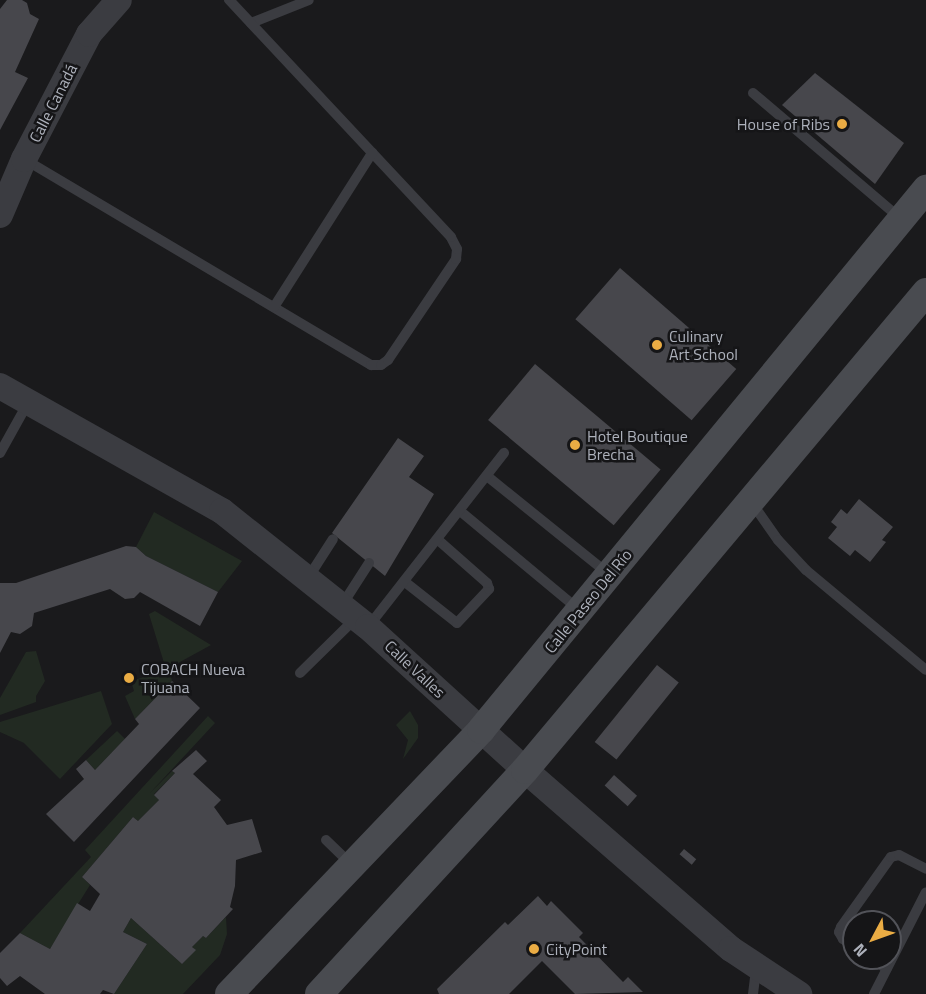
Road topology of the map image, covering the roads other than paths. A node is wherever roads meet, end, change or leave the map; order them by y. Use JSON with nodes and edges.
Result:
{"nodes":[{"id":1,"x":119,"y":0,"type":"edge"},
{"id":2,"x":230,"y":0,"type":"edge"},
{"id":3,"x":309,"y":0,"type":"edge"},
{"id":4,"x":251,"y":24,"type":"junction"},
{"id":5,"x":753,"y":93,"type":"dead end"},
{"id":6,"x":372,"y":153,"type":"junction"},
{"id":7,"x":24,"y":159,"type":"junction"},
{"id":8,"x":926,"y":189,"type":"edge"},
{"id":9,"x":0,"y":215,"type":"edge"},
{"id":10,"x":902,"y":219,"type":"junction"},
{"id":11,"x":926,"y":292,"type":"edge"},
{"id":12,"x":274,"y":308,"type":"junction"},
{"id":13,"x":0,"y":386,"type":"edge"},
{"id":14,"x":29,"y":401,"type":"junction"},
{"id":15,"x":0,"y":453,"type":"edge"},
{"id":16,"x":504,"y":453,"type":"dead end"},
{"id":17,"x":487,"y":476,"type":"junction"},
{"id":18,"x":750,"y":501,"type":"junction"},
{"id":19,"x":460,"y":511,"type":"junction"},
{"id":20,"x":333,"y":538,"type":"dead end"},
{"id":21,"x":438,"y":540,"type":"junction"},
{"id":22,"x":369,"y":562,"type":"dead end"},
{"id":23,"x":610,"y":575,"type":"junction"},
{"id":24,"x":308,"y":579,"type":"junction"},
{"id":25,"x":405,"y":582,"type":"junction"},
{"id":26,"x":581,"y":611,"type":"junction"},
{"id":27,"x":356,"y":616,"type":"junction"},
{"id":28,"x":926,"y":670,"type":"edge"},
{"id":29,"x":300,"y":673,"type":"dead end"},
{"id":30,"x":481,"y":730,"type":"junction"},
{"id":31,"x":525,"y":770,"type":"junction"},
{"id":32,"x":326,"y":840,"type":"dead end"},
{"id":33,"x":351,"y":864,"type":"junction"},
{"id":34,"x":926,"y":869,"type":"edge"},
{"id":35,"x":926,"y":892,"type":"edge"},
{"id":36,"x":853,"y":910,"type":"edge"},
{"id":37,"x":902,"y":939,"type":"edge"},
{"id":38,"x":757,"y":966,"type":"junction"},
{"id":39,"x":886,"y":970,"type":"edge"},
{"id":40,"x":229,"y":994,"type":"edge"},
{"id":41,"x":320,"y":994,"type":"edge"},
{"id":42,"x":753,"y":994,"type":"edge"},
{"id":43,"x":799,"y":994,"type":"edge"},
{"id":44,"x":874,"y":994,"type":"edge"}],
"edges":[{"from":1,"to":7,"type":"street","name":"Calle Canadá"},
{"from":2,"to":4,"type":"lane"},
{"from":3,"to":4,"type":"lane"},
{"from":4,"to":6,"type":"lane"},
{"from":5,"to":10,"type":"lane"},
{"from":6,"to":12,"type":"lane"},
{"from":6,"to":12,"type":"lane"},
{"from":7,"to":9,"type":"street","name":"Calle Canadá"},
{"from":7,"to":12,"type":"lane"},
{"from":8,"to":10,"type":"main road","name":"Calle Paseo Del Río"},
{"from":10,"to":23,"type":"main road","name":"Calle Paseo Del Río"},
{"from":11,"to":18,"type":"main road"},
{"from":13,"to":14,"type":"street","name":"Calle Valles"},
{"from":14,"to":15,"type":"lane"},
{"from":14,"to":24,"type":"street","name":"Calle Valles"},
{"from":16,"to":17,"type":"lane"},
{"from":17,"to":19,"type":"lane"},
{"from":17,"to":23,"type":"lane"},
{"from":18,"to":28,"type":"lane"},
{"from":18,"to":31,"type":"main road"},
{"from":19,"to":21,"type":"lane"},
{"from":19,"to":26,"type":"lane"},
{"from":20,"to":24,"type":"lane"},
{"from":21,"to":25,"type":"lane"},
{"from":21,"to":25,"type":"lane"},
{"from":22,"to":27,"type":"lane"},
{"from":23,"to":26,"type":"main road","name":"Calle Paseo Del Río"},
{"from":24,"to":27,"type":"street","name":"Calle Valles"},
{"from":25,"to":27,"type":"lane"},
{"from":26,"to":30,"type":"main road","name":"Calle Paseo Del Río"},
{"from":27,"to":29,"type":"lane"},
{"from":27,"to":30,"type":"street","name":"Calle Valles"},
{"from":30,"to":31,"type":"street","name":"Calle Valles"},
{"from":30,"to":33,"type":"main road","name":"Calle Paseo Del Río"},
{"from":31,"to":38,"type":"street","name":"Calle Valles"},
{"from":31,"to":41,"type":"main road"},
{"from":32,"to":33,"type":"lane"},
{"from":33,"to":40,"type":"main road","name":"Calle Paseo Del Río"},
{"from":34,"to":36,"type":"lane"},
{"from":35,"to":37,"type":"lane"},
{"from":38,"to":42,"type":"lane"},
{"from":38,"to":43,"type":"street","name":"Calle Valles"},
{"from":39,"to":44,"type":"lane"}]}
